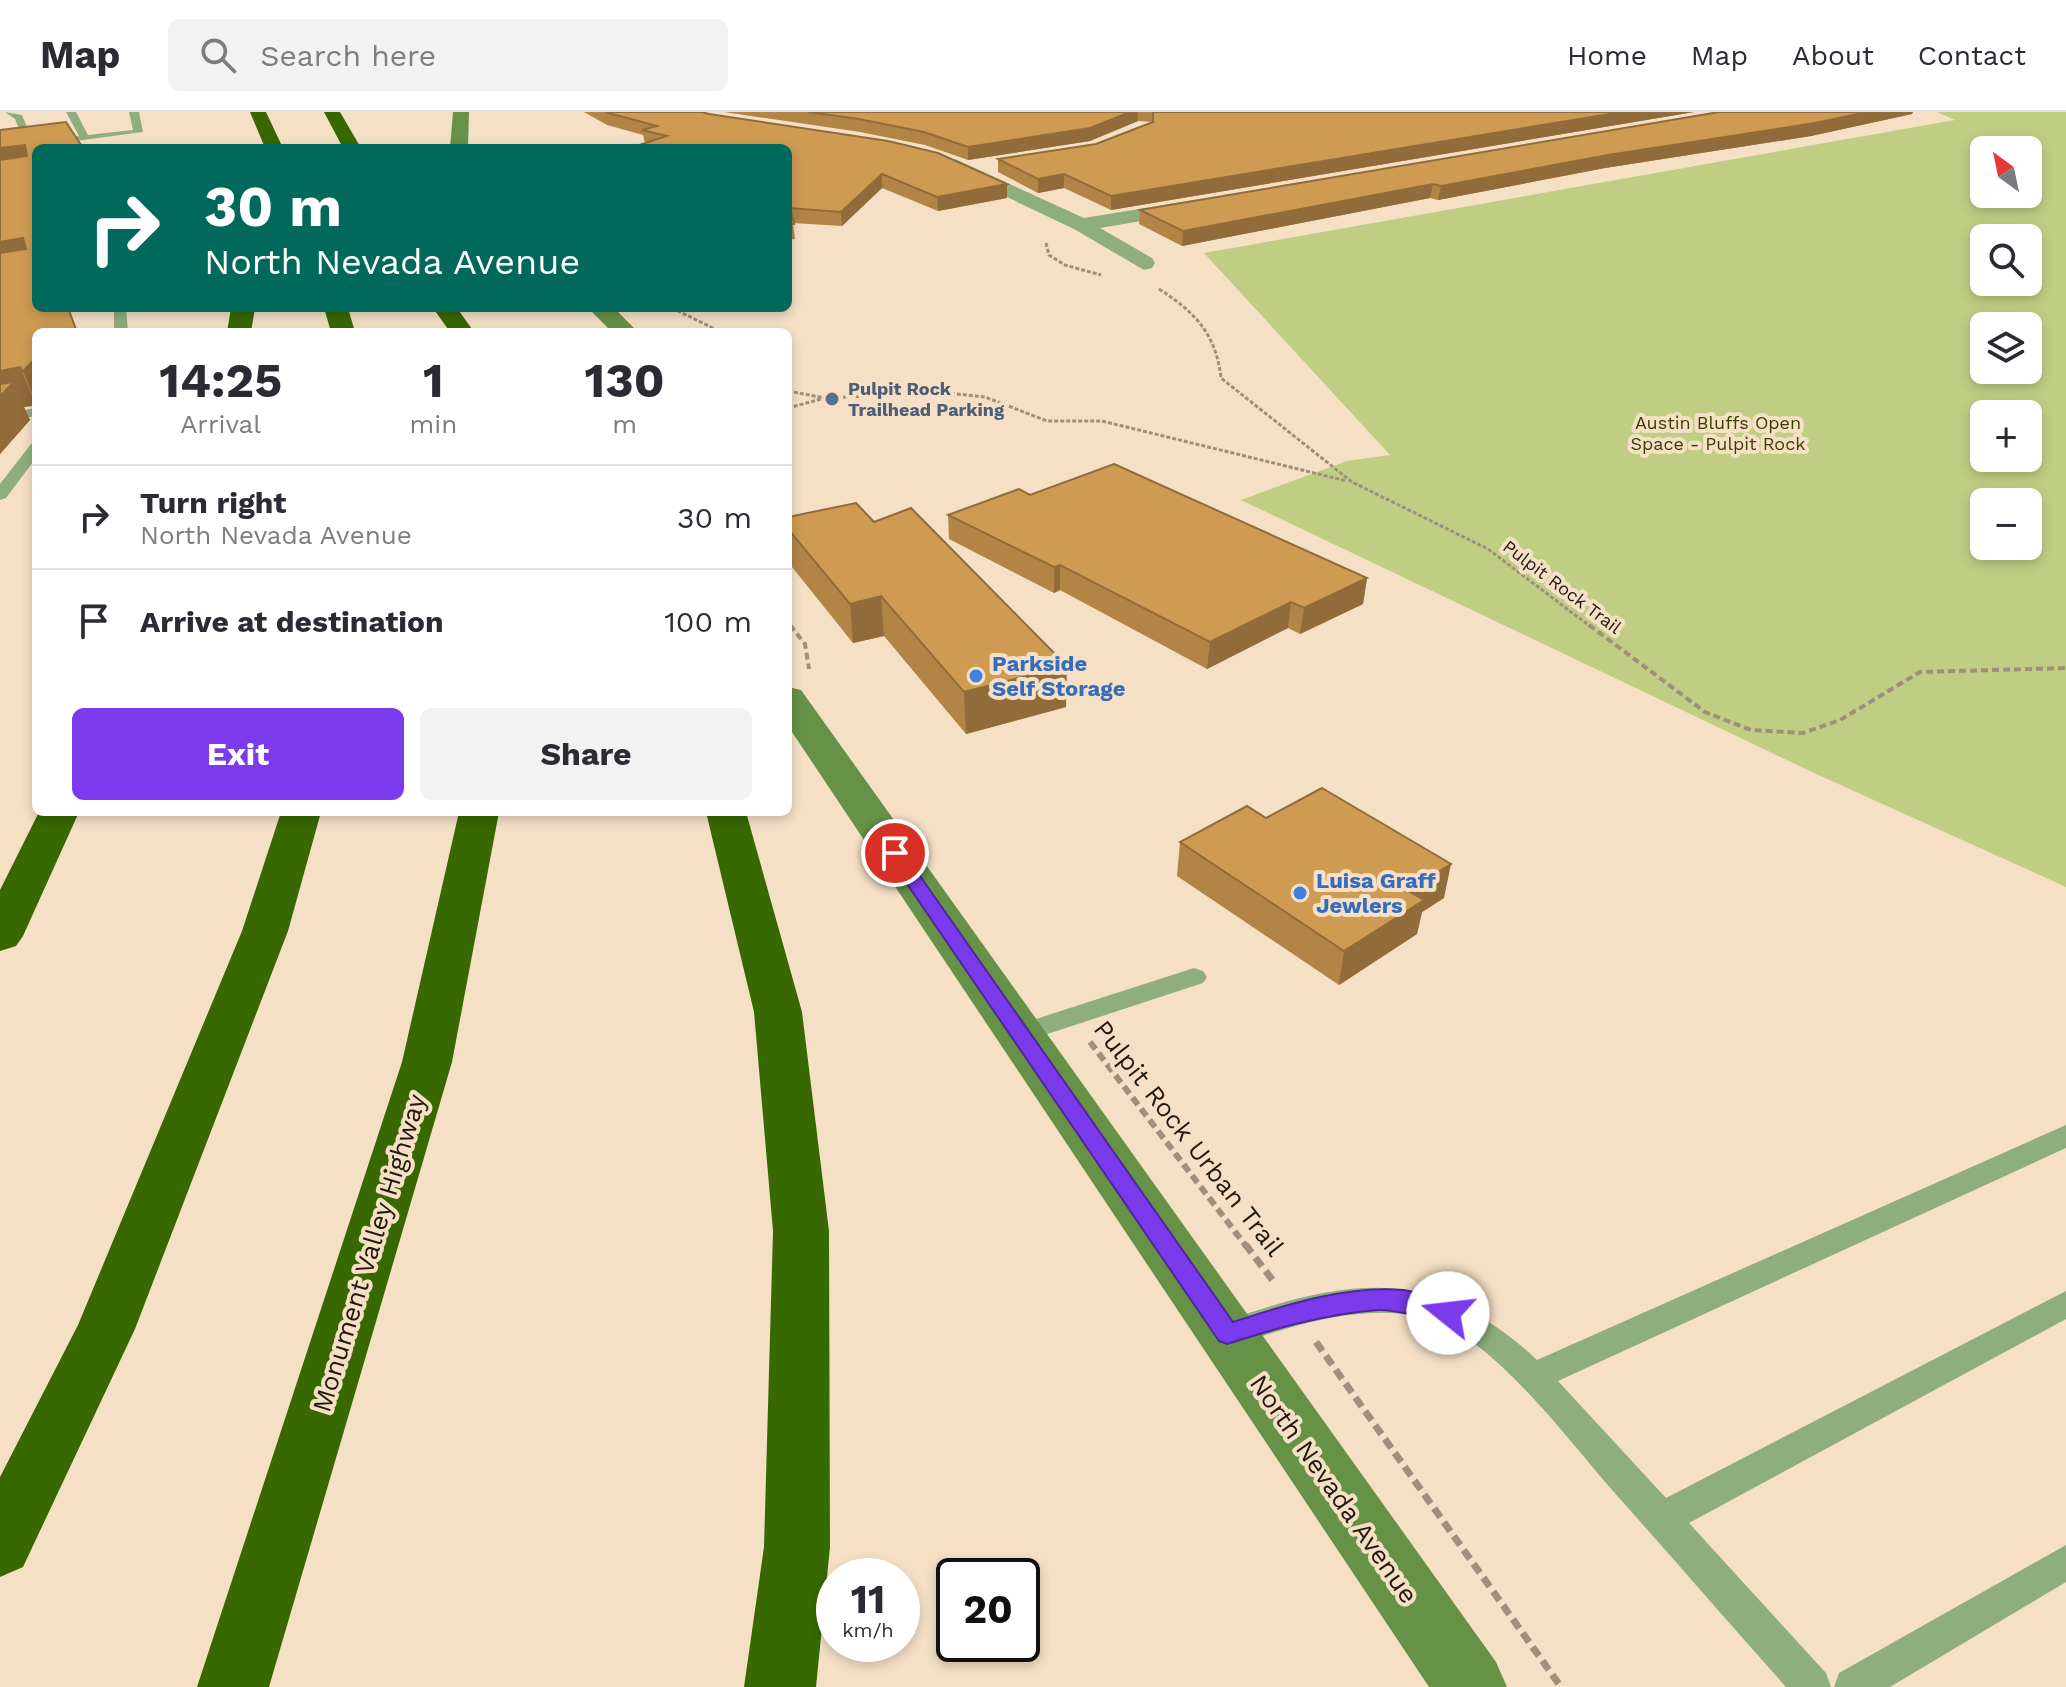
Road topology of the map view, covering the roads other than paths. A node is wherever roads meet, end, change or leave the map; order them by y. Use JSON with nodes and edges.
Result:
{"nodes":[{"id":1,"x":10,"y":112,"type":"edge"},
{"id":2,"x":71,"y":112,"type":"edge"},
{"id":3,"x":134,"y":112,"type":"edge"},
{"id":4,"x":258,"y":112,"type":"edge"},
{"id":5,"x":332,"y":112,"type":"edge"},
{"id":6,"x":461,"y":112,"type":"edge"},
{"id":7,"x":0,"y":116,"type":"edge"},
{"id":8,"x":86,"y":139,"type":"junction"},
{"id":9,"x":39,"y":144,"type":"edge"},
{"id":10,"x":272,"y":144,"type":"edge"},
{"id":11,"x":350,"y":144,"type":"edge"},
{"id":12,"x":459,"y":144,"type":"edge"},
{"id":13,"x":30,"y":145,"type":"joint"},
{"id":14,"x":0,"y":148,"type":"edge"},
{"id":15,"x":936,"y":158,"type":"edge"},
{"id":16,"x":993,"y":164,"type":"edge"},
{"id":17,"x":964,"y":169,"type":"junction"},
{"id":18,"x":1221,"y":201,"type":"edge"},
{"id":19,"x":1081,"y":225,"type":"junction"},
{"id":20,"x":1144,"y":263,"type":"road end"},
{"id":21,"x":604,"y":312,"type":"edge"},
{"id":22,"x":622,"y":328,"type":"edge"},
{"id":23,"x":32,"y":413,"type":"edge"},
{"id":24,"x":0,"y":418,"type":"edge"},
{"id":25,"x":32,"y":452,"type":"edge"},
{"id":26,"x":0,"y":495,"type":"edge"},
{"id":27,"x":799,"y":687,"type":"edge"},
{"id":28,"x":57,"y":816,"type":"edge"},
{"id":29,"x":300,"y":816,"type":"edge"},
{"id":30,"x":478,"y":816,"type":"edge"},
{"id":31,"x":727,"y":816,"type":"edge"},
{"id":32,"x":0,"y":936,"type":"edge"},
{"id":33,"x":1194,"y":977,"type":"dead end"},
{"id":34,"x":1020,"y":1034,"type":"junction"},
{"id":35,"x":2066,"y":1136,"type":"edge"},
{"id":36,"x":2066,"y":1304,"type":"edge"},
{"id":37,"x":1227,"y":1334,"type":"junction"},
{"id":38,"x":1532,"y":1377,"type":"junction"},
{"id":39,"x":1662,"y":1519,"type":"junction"},
{"id":40,"x":0,"y":1545,"type":"edge"},
{"id":41,"x":2066,"y":1562,"type":"edge"},
{"id":42,"x":233,"y":1687,"type":"edge"},
{"id":43,"x":780,"y":1687,"type":"edge"},
{"id":44,"x":1471,"y":1687,"type":"edge"},
{"id":45,"x":1812,"y":1687,"type":"edge"},
{"id":46,"x":1853,"y":1687,"type":"edge"}],
"edges":[{"from":1,"to":7,"type":"lane"},
{"from":1,"to":13,"type":"lane"},
{"from":2,"to":8,"type":"lane"},
{"from":3,"to":8,"type":"lane"},
{"from":4,"to":10,"type":"highway"},
{"from":5,"to":11,"type":"highway"},
{"from":6,"to":12,"type":"main road"},
{"from":8,"to":9,"type":"lane"},
{"from":13,"to":14,"type":"lane"},
{"from":15,"to":17,"type":"street"},
{"from":16,"to":17,"type":"street"},
{"from":17,"to":19,"type":"street"},
{"from":18,"to":19,"type":"street"},
{"from":19,"to":20,"type":"street"},
{"from":21,"to":22,"type":"main road"},
{"from":23,"to":24,"type":"lane"},
{"from":25,"to":26,"type":"lane"},
{"from":27,"to":34,"type":"main road","name":"North Nevada Avenue"},
{"from":28,"to":32,"type":"highway"},
{"from":29,"to":40,"type":"highway"},
{"from":30,"to":42,"type":"highway","name":"Monument Valley Highway"},
{"from":31,"to":43,"type":"highway"},
{"from":33,"to":34,"type":"lane"},
{"from":34,"to":37,"type":"main road","name":"North Nevada Avenue"},
{"from":35,"to":38,"type":"lane"},
{"from":36,"to":39,"type":"lane"},
{"from":37,"to":38,"type":"lane"},
{"from":37,"to":44,"type":"main road","name":"North Nevada Avenue"},
{"from":38,"to":39,"type":"lane"},
{"from":39,"to":45,"type":"lane"},
{"from":41,"to":46,"type":"lane"}]}
